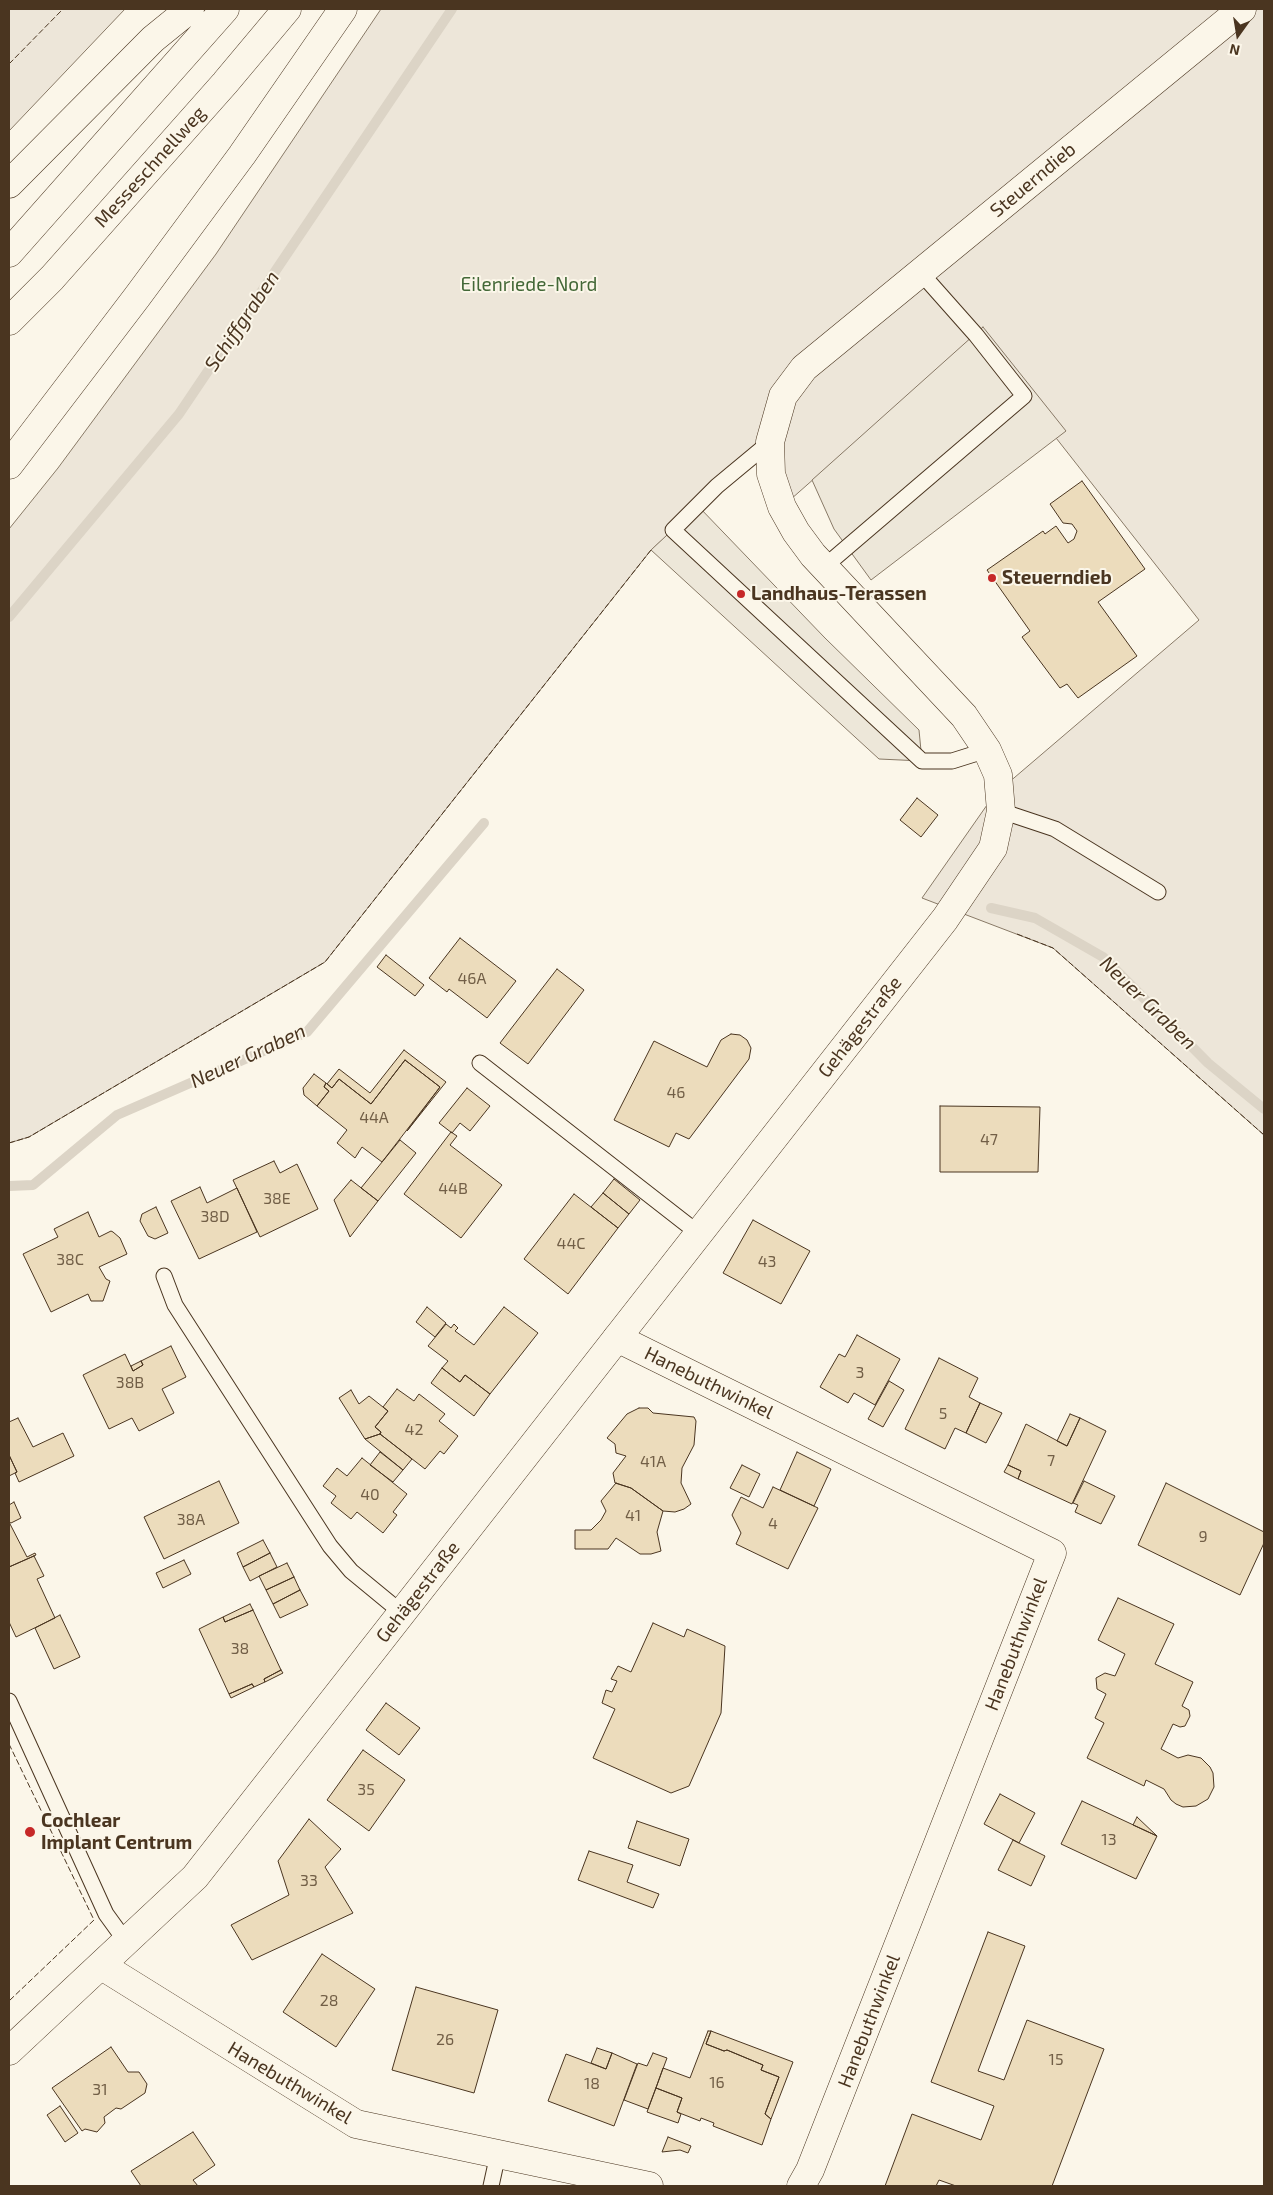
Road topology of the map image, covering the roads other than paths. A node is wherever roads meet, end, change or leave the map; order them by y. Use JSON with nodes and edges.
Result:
{"nodes":[{"id":1,"x":190,"y":9,"type":"edge"},
{"id":2,"x":224,"y":9,"type":"edge"},
{"id":3,"x":287,"y":9,"type":"edge"},
{"id":4,"x":342,"y":9,"type":"edge"},
{"id":5,"x":1242,"y":9,"type":"edge"},
{"id":6,"x":9,"y":184,"type":"edge"},
{"id":7,"x":9,"y":253,"type":"edge"},
{"id":8,"x":921,"y":273,"type":"junction"},
{"id":9,"x":9,"y":320,"type":"edge"},
{"id":10,"x":770,"y":442,"type":"junction"},
{"id":11,"x":9,"y":465,"type":"edge"},
{"id":12,"x":824,"y":567,"type":"junction"},
{"id":13,"x":987,"y":750,"type":"junction"},
{"id":14,"x":1001,"y":811,"type":"junction"},
{"id":15,"x":1158,"y":892,"type":"dead end"},
{"id":16,"x":480,"y":1063,"type":"dead end"},
{"id":17,"x":698,"y":1233,"type":"junction"},
{"id":18,"x":164,"y":1276,"type":"dead end"},
{"id":19,"x":617,"y":1338,"type":"junction"},
{"id":20,"x":402,"y":1613,"type":"junction"},
{"id":21,"x":9,"y":1702,"type":"edge"},
{"id":22,"x":127,"y":1943,"type":"junction"},
{"id":23,"x":102,"y":1966,"type":"junction"},
{"id":24,"x":9,"y":2050,"type":"edge"},
{"id":25,"x":498,"y":2154,"type":"junction"},
{"id":26,"x":491,"y":2186,"type":"edge"},
{"id":27,"x":650,"y":2186,"type":"edge"},
{"id":28,"x":801,"y":2186,"type":"edge"}],
"edges":[{"from":1,"to":6,"type":"main road"},
{"from":2,"to":7,"type":"main road"},
{"from":3,"to":9,"type":"main road","name":"Messeschnellweg"},
{"from":4,"to":11,"type":"main road"},
{"from":5,"to":8,"type":"main road","name":"Steuerndieb"},
{"from":8,"to":10,"type":"main road","name":"Steuerndieb"},
{"from":8,"to":12,"type":"lane"},
{"from":10,"to":12,"type":"main road","name":"Steuerndieb"},
{"from":10,"to":13,"type":"lane"},
{"from":12,"to":13,"type":"main road","name":"Steuerndieb"},
{"from":13,"to":14,"type":"main road","name":"Steuerndieb"},
{"from":14,"to":15,"type":"lane"},
{"from":14,"to":17,"type":"main road","name":"Gehägestraße"},
{"from":16,"to":17,"type":"lane"},
{"from":17,"to":19,"type":"main road","name":"Gehägestraße"},
{"from":18,"to":20,"type":"lane"},
{"from":19,"to":20,"type":"main road","name":"Gehägestraße"},
{"from":19,"to":28,"type":"main road","name":"Hanebuthwinkel"},
{"from":20,"to":22,"type":"main road","name":"Gehägestraße"},
{"from":21,"to":22,"type":"lane"},
{"from":22,"to":23,"type":"main road","name":"Gehägestraße"},
{"from":23,"to":24,"type":"main road","name":"Gehägestraße"},
{"from":23,"to":25,"type":"main road","name":"Hanebuthwinkel"},
{"from":25,"to":26,"type":"lane"},
{"from":25,"to":27,"type":"main road","name":"Hanebuthwinkel"}]}
